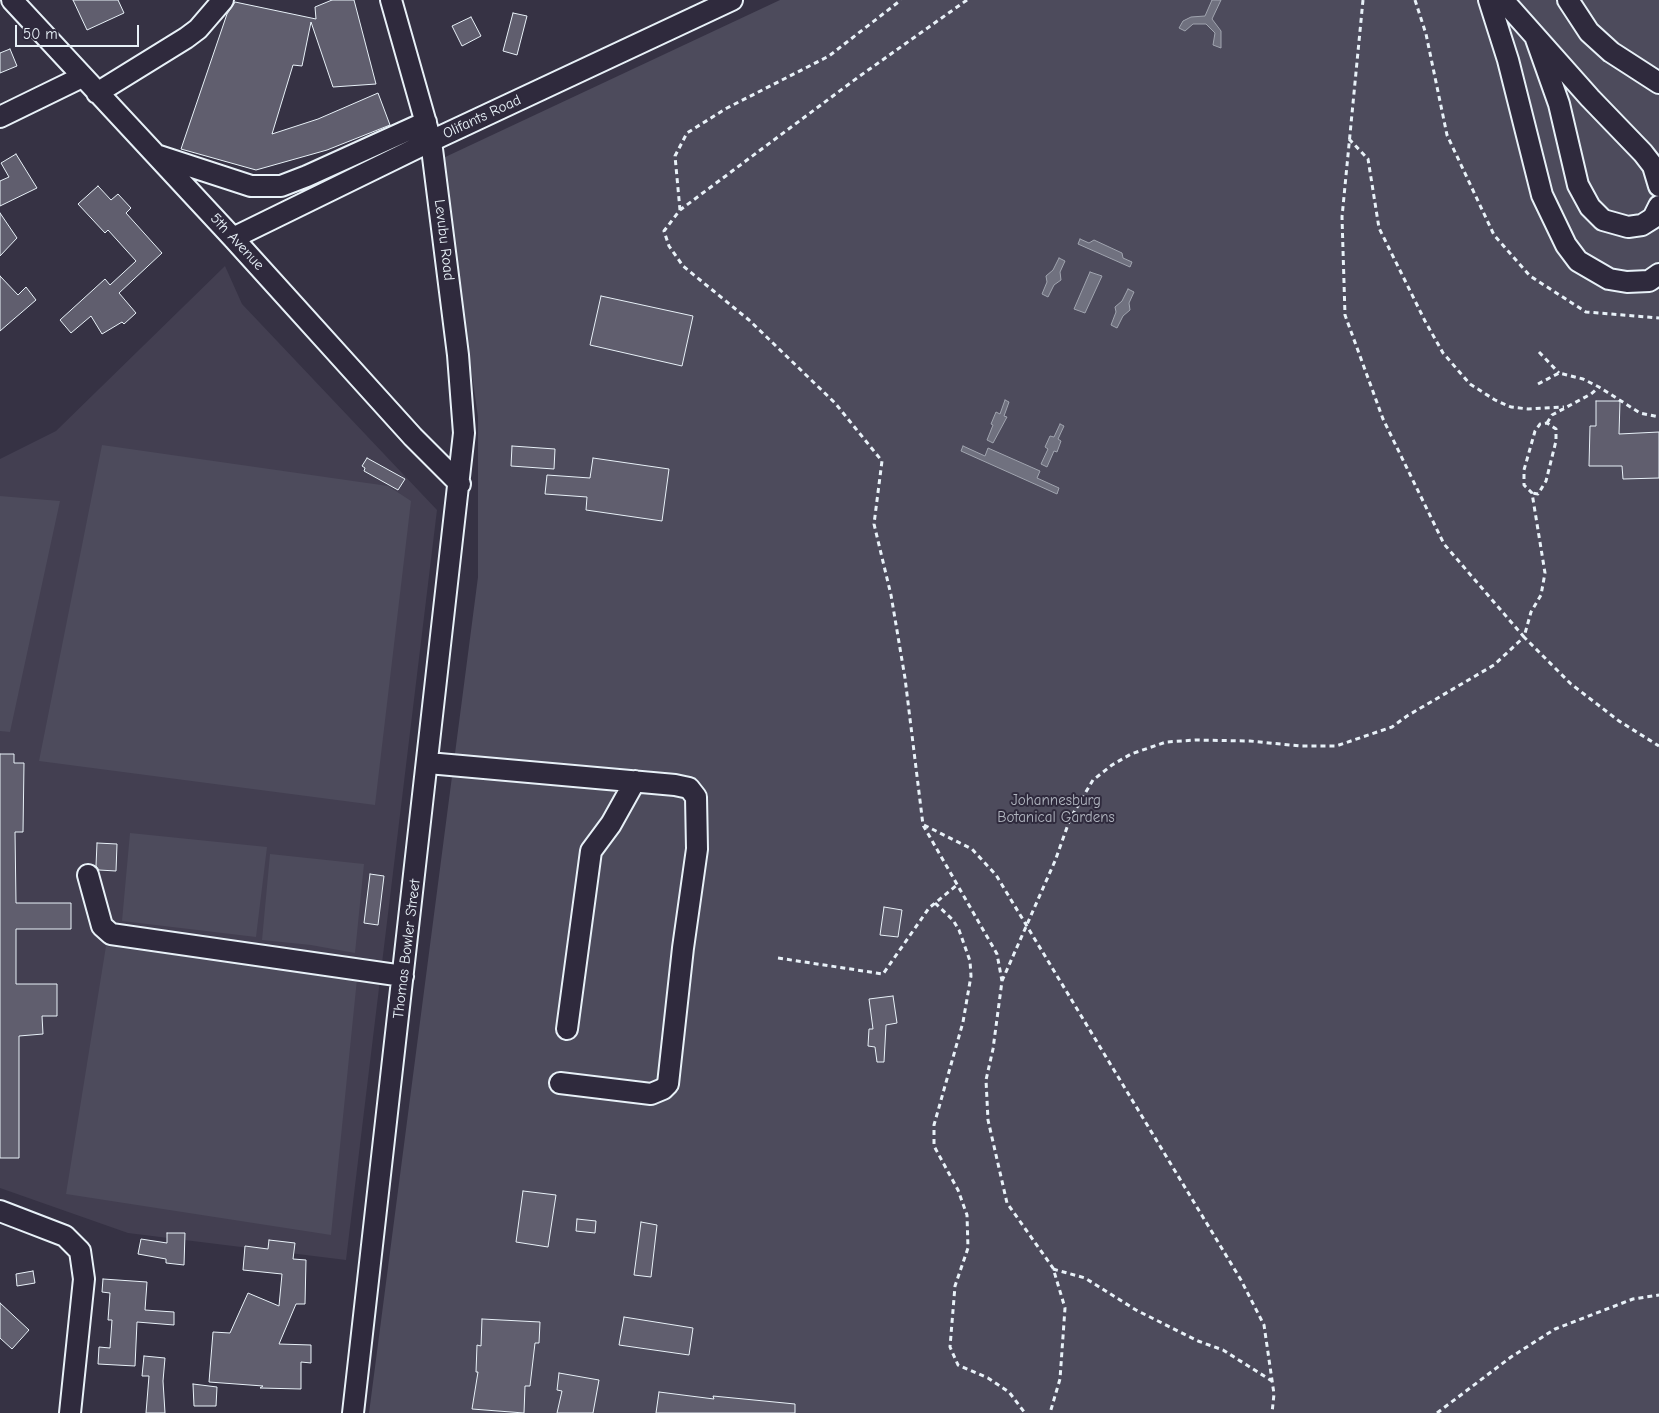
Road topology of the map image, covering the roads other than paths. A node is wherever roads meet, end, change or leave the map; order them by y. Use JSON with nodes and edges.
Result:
{"nodes":[{"id":1,"x":12,"y":0,"type":"edge"},
{"id":2,"x":223,"y":0,"type":"edge"},
{"id":3,"x":391,"y":0,"type":"edge"},
{"id":4,"x":732,"y":0,"type":"edge"},
{"id":5,"x":1489,"y":0,"type":"edge"},
{"id":6,"x":1503,"y":0,"type":"edge"},
{"id":7,"x":1568,"y":0,"type":"edge"},
{"id":8,"x":1536,"y":40,"type":"junction"},
{"id":9,"x":82,"y":77,"type":"junction"},
{"id":10,"x":1659,"y":84,"type":"edge"},
{"id":11,"x":97,"y":93,"type":"junction"},
{"id":12,"x":0,"y":117,"type":"edge"},
{"id":13,"x":429,"y":132,"type":"junction"},
{"id":14,"x":154,"y":154,"type":"junction"},
{"id":15,"x":1659,"y":186,"type":"edge"},
{"id":16,"x":1657,"y":216,"type":"edge"},
{"id":17,"x":233,"y":238,"type":"junction"},
{"id":18,"x":1659,"y":274,"type":"edge"},
{"id":19,"x":460,"y":484,"type":"junction"},
{"id":20,"x":428,"y":763,"type":"junction"},
{"id":21,"x":635,"y":782,"type":"junction"},
{"id":22,"x":88,"y":876,"type":"dead end"},
{"id":23,"x":404,"y":976,"type":"junction"},
{"id":24,"x":567,"y":1030,"type":"dead end"},
{"id":25,"x":560,"y":1083,"type":"dead end"},
{"id":26,"x":0,"y":1211,"type":"edge"},
{"id":27,"x":70,"y":1413,"type":"edge"},
{"id":28,"x":353,"y":1413,"type":"edge"}],
"edges":[{"from":1,"to":9,"type":"street","name":"5th Avenue"},
{"from":2,"to":11,"type":"street"},
{"from":3,"to":13,"type":"street","name":"Levubu Road"},
{"from":4,"to":13,"type":"street","name":"Olifants Road"},
{"from":5,"to":18,"type":"street"},
{"from":6,"to":8,"type":"street"},
{"from":7,"to":10,"type":"street"},
{"from":8,"to":15,"type":"street"},
{"from":8,"to":16,"type":"street"},
{"from":9,"to":11,"type":"street","name":"5th Avenue"},
{"from":9,"to":12,"type":"street"},
{"from":11,"to":14,"type":"street","name":"5th Avenue"},
{"from":13,"to":14,"type":"street"},
{"from":13,"to":17,"type":"street","name":"Olifants Road"},
{"from":13,"to":19,"type":"street","name":"Levubu Road"},
{"from":14,"to":17,"type":"street","name":"5th Avenue"},
{"from":17,"to":19,"type":"street","name":"5th Avenue"},
{"from":19,"to":20,"type":"street","name":"Thomas Bowler Street"},
{"from":20,"to":21,"type":"street"},
{"from":20,"to":23,"type":"street","name":"Thomas Bowler Street"},
{"from":21,"to":24,"type":"street"},
{"from":21,"to":25,"type":"street"},
{"from":22,"to":23,"type":"street"},
{"from":23,"to":28,"type":"street","name":"Thomas Bowler Street"},
{"from":26,"to":27,"type":"street"}]}
